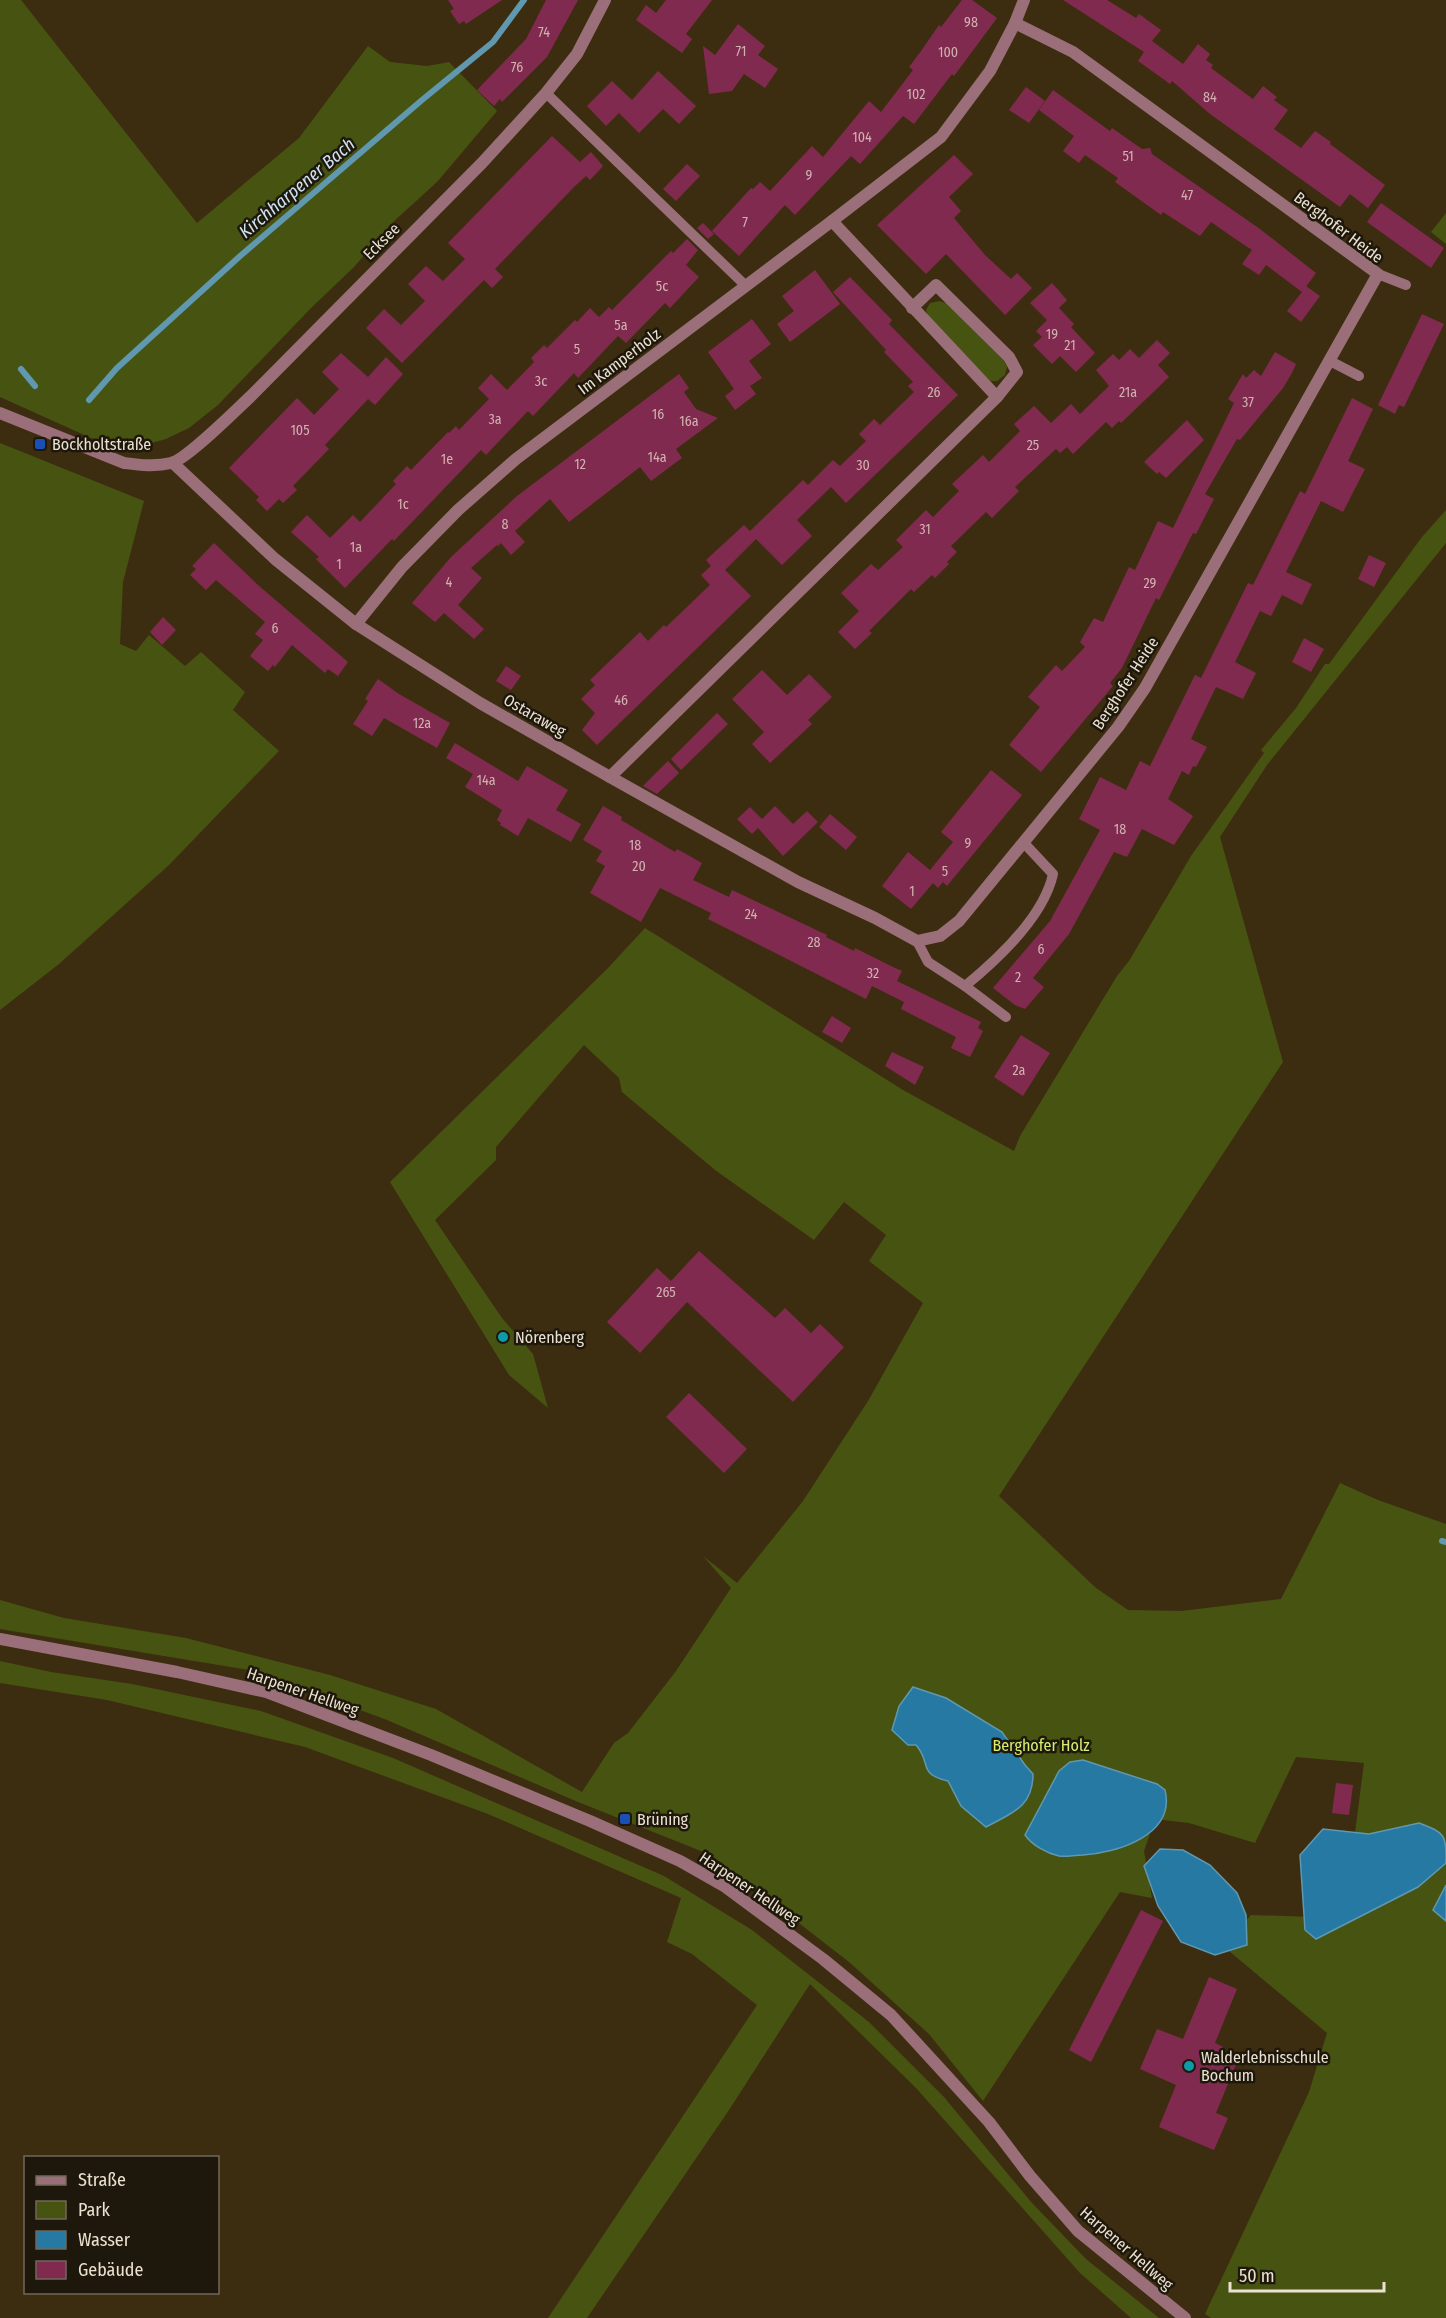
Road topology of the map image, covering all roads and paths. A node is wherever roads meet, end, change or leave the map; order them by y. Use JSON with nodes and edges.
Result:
{"nodes":[{"id":1,"x":605,"y":0,"type":"edge"},
{"id":2,"x":1024,"y":0,"type":"edge"},
{"id":3,"x":1015,"y":23,"type":"junction"},
{"id":4,"x":546,"y":93,"type":"junction"},
{"id":5,"x":832,"y":221,"type":"junction"},
{"id":6,"x":1378,"y":274,"type":"junction"},
{"id":7,"x":1406,"y":285,"type":"dead end"},
{"id":8,"x":746,"y":286,"type":"junction"},
{"id":9,"x":912,"y":308,"type":"junction"},
{"id":10,"x":1330,"y":361,"type":"junction"},
{"id":11,"x":1359,"y":376,"type":"dead end"},
{"id":12,"x":997,"y":397,"type":"junction"},
{"id":13,"x":0,"y":413,"type":"edge"},
{"id":14,"x":173,"y":463,"type":"junction"},
{"id":15,"x":356,"y":624,"type":"junction"},
{"id":16,"x":610,"y":777,"type":"junction"},
{"id":17,"x":1024,"y":843,"type":"junction"},
{"id":18,"x":917,"y":941,"type":"junction"},
{"id":19,"x":965,"y":986,"type":"junction"},
{"id":20,"x":1006,"y":1017,"type":"dead end"},
{"id":21,"x":0,"y":1639,"type":"edge"},
{"id":22,"x":1185,"y":2318,"type":"edge"}],
"edges":[{"from":1,"to":4,"type":"street","name":"Ecksee"},
{"from":2,"to":3,"type":"street"},
{"from":3,"to":5,"type":"street"},
{"from":3,"to":6,"type":"street","name":"Berghofer Heide"},
{"from":4,"to":8,"type":"lane"},
{"from":4,"to":14,"type":"street","name":"Ecksee"},
{"from":5,"to":8,"type":"street","name":"Im Kamperholz"},
{"from":5,"to":9,"type":"street"},
{"from":6,"to":7,"type":"lane"},
{"from":6,"to":10,"type":"street","name":"Berghofer Heide"},
{"from":8,"to":15,"type":"street","name":"Im Kamperholz"},
{"from":9,"to":12,"type":"street"},
{"from":9,"to":12,"type":"street"},
{"from":10,"to":11,"type":"lane"},
{"from":10,"to":17,"type":"street","name":"Berghofer Heide"},
{"from":12,"to":16,"type":"street"},
{"from":13,"to":14,"type":"street"},
{"from":14,"to":15,"type":"street","name":"Ostaraweg"},
{"from":15,"to":16,"type":"street","name":"Ostaraweg"},
{"from":16,"to":18,"type":"street","name":"Ostaraweg"},
{"from":17,"to":18,"type":"street","name":"Berghofer Heide"},
{"from":17,"to":19,"type":"lane"},
{"from":18,"to":19,"type":"lane"},
{"from":19,"to":20,"type":"lane"},
{"from":21,"to":22,"type":"street","name":"Harpener Hellweg"}]}
